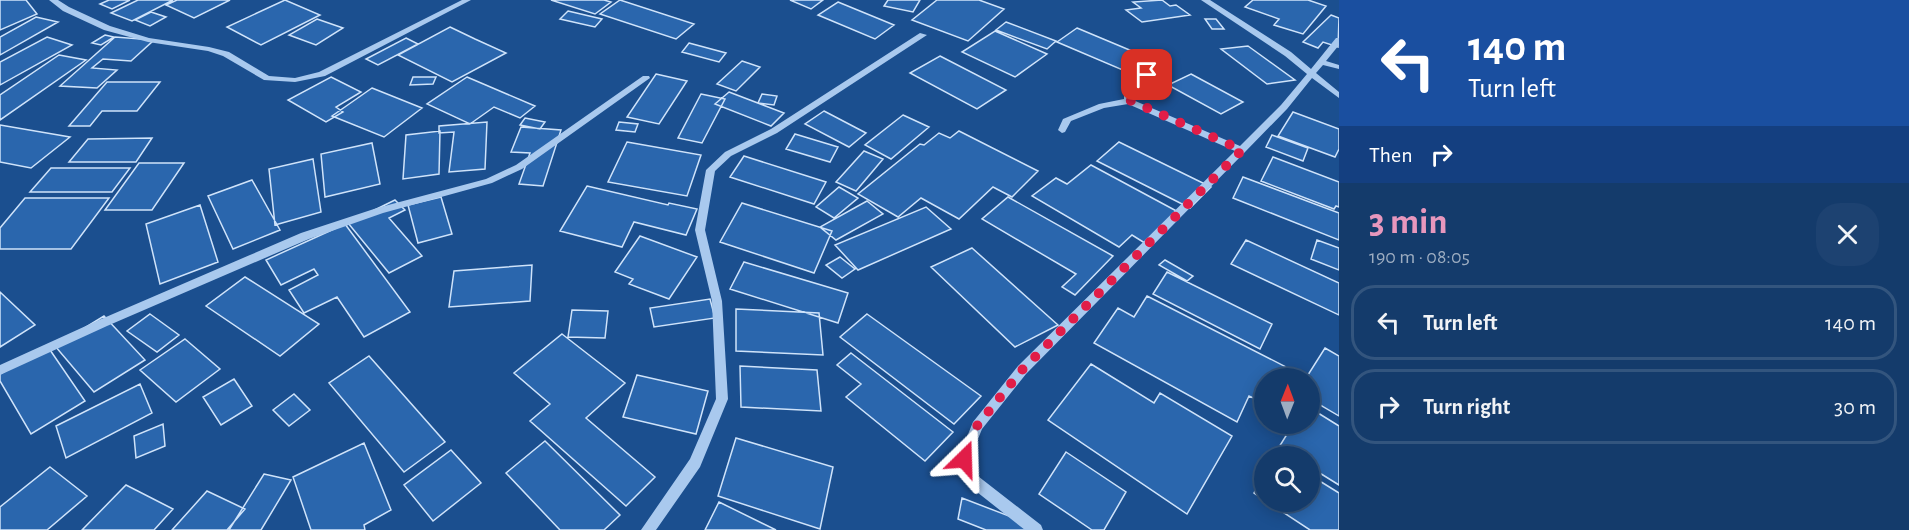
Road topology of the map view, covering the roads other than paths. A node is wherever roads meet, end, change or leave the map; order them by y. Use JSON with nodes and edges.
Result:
{"nodes":[{"id":1,"x":52,"y":0,"type":"edge"},
{"id":2,"x":467,"y":0,"type":"edge"},
{"id":3,"x":1205,"y":0,"type":"edge"},
{"id":4,"x":923,"y":35,"type":"dead end"},
{"id":5,"x":1339,"y":40,"type":"edge"},
{"id":6,"x":1321,"y":62,"type":"junction"},
{"id":7,"x":1339,"y":67,"type":"edge"},
{"id":8,"x":1314,"y":74,"type":"junction"},
{"id":9,"x":1147,"y":75,"type":"dead end"},
{"id":10,"x":646,"y":78,"type":"dead end"},
{"id":11,"x":1339,"y":96,"type":"edge"},
{"id":12,"x":1129,"y":100,"type":"junction"},
{"id":13,"x":1062,"y":130,"type":"dead end"},
{"id":14,"x":1242,"y":150,"type":"junction"},
{"id":15,"x":0,"y":370,"type":"edge"},
{"id":16,"x":648,"y":530,"type":"edge"},
{"id":17,"x":1036,"y":530,"type":"edge"}],
"edges":[{"from":1,"to":2,"type":"street"},
{"from":3,"to":8,"type":"street"},
{"from":4,"to":16,"type":"street"},
{"from":5,"to":6,"type":"street"},
{"from":6,"to":7,"type":"street"},
{"from":6,"to":8,"type":"street"},
{"from":8,"to":11,"type":"street"},
{"from":8,"to":14,"type":"street"},
{"from":9,"to":12,"type":"street"},
{"from":10,"to":15,"type":"street"},
{"from":12,"to":13,"type":"street"},
{"from":12,"to":14,"type":"street"},
{"from":14,"to":17,"type":"street"}]}
